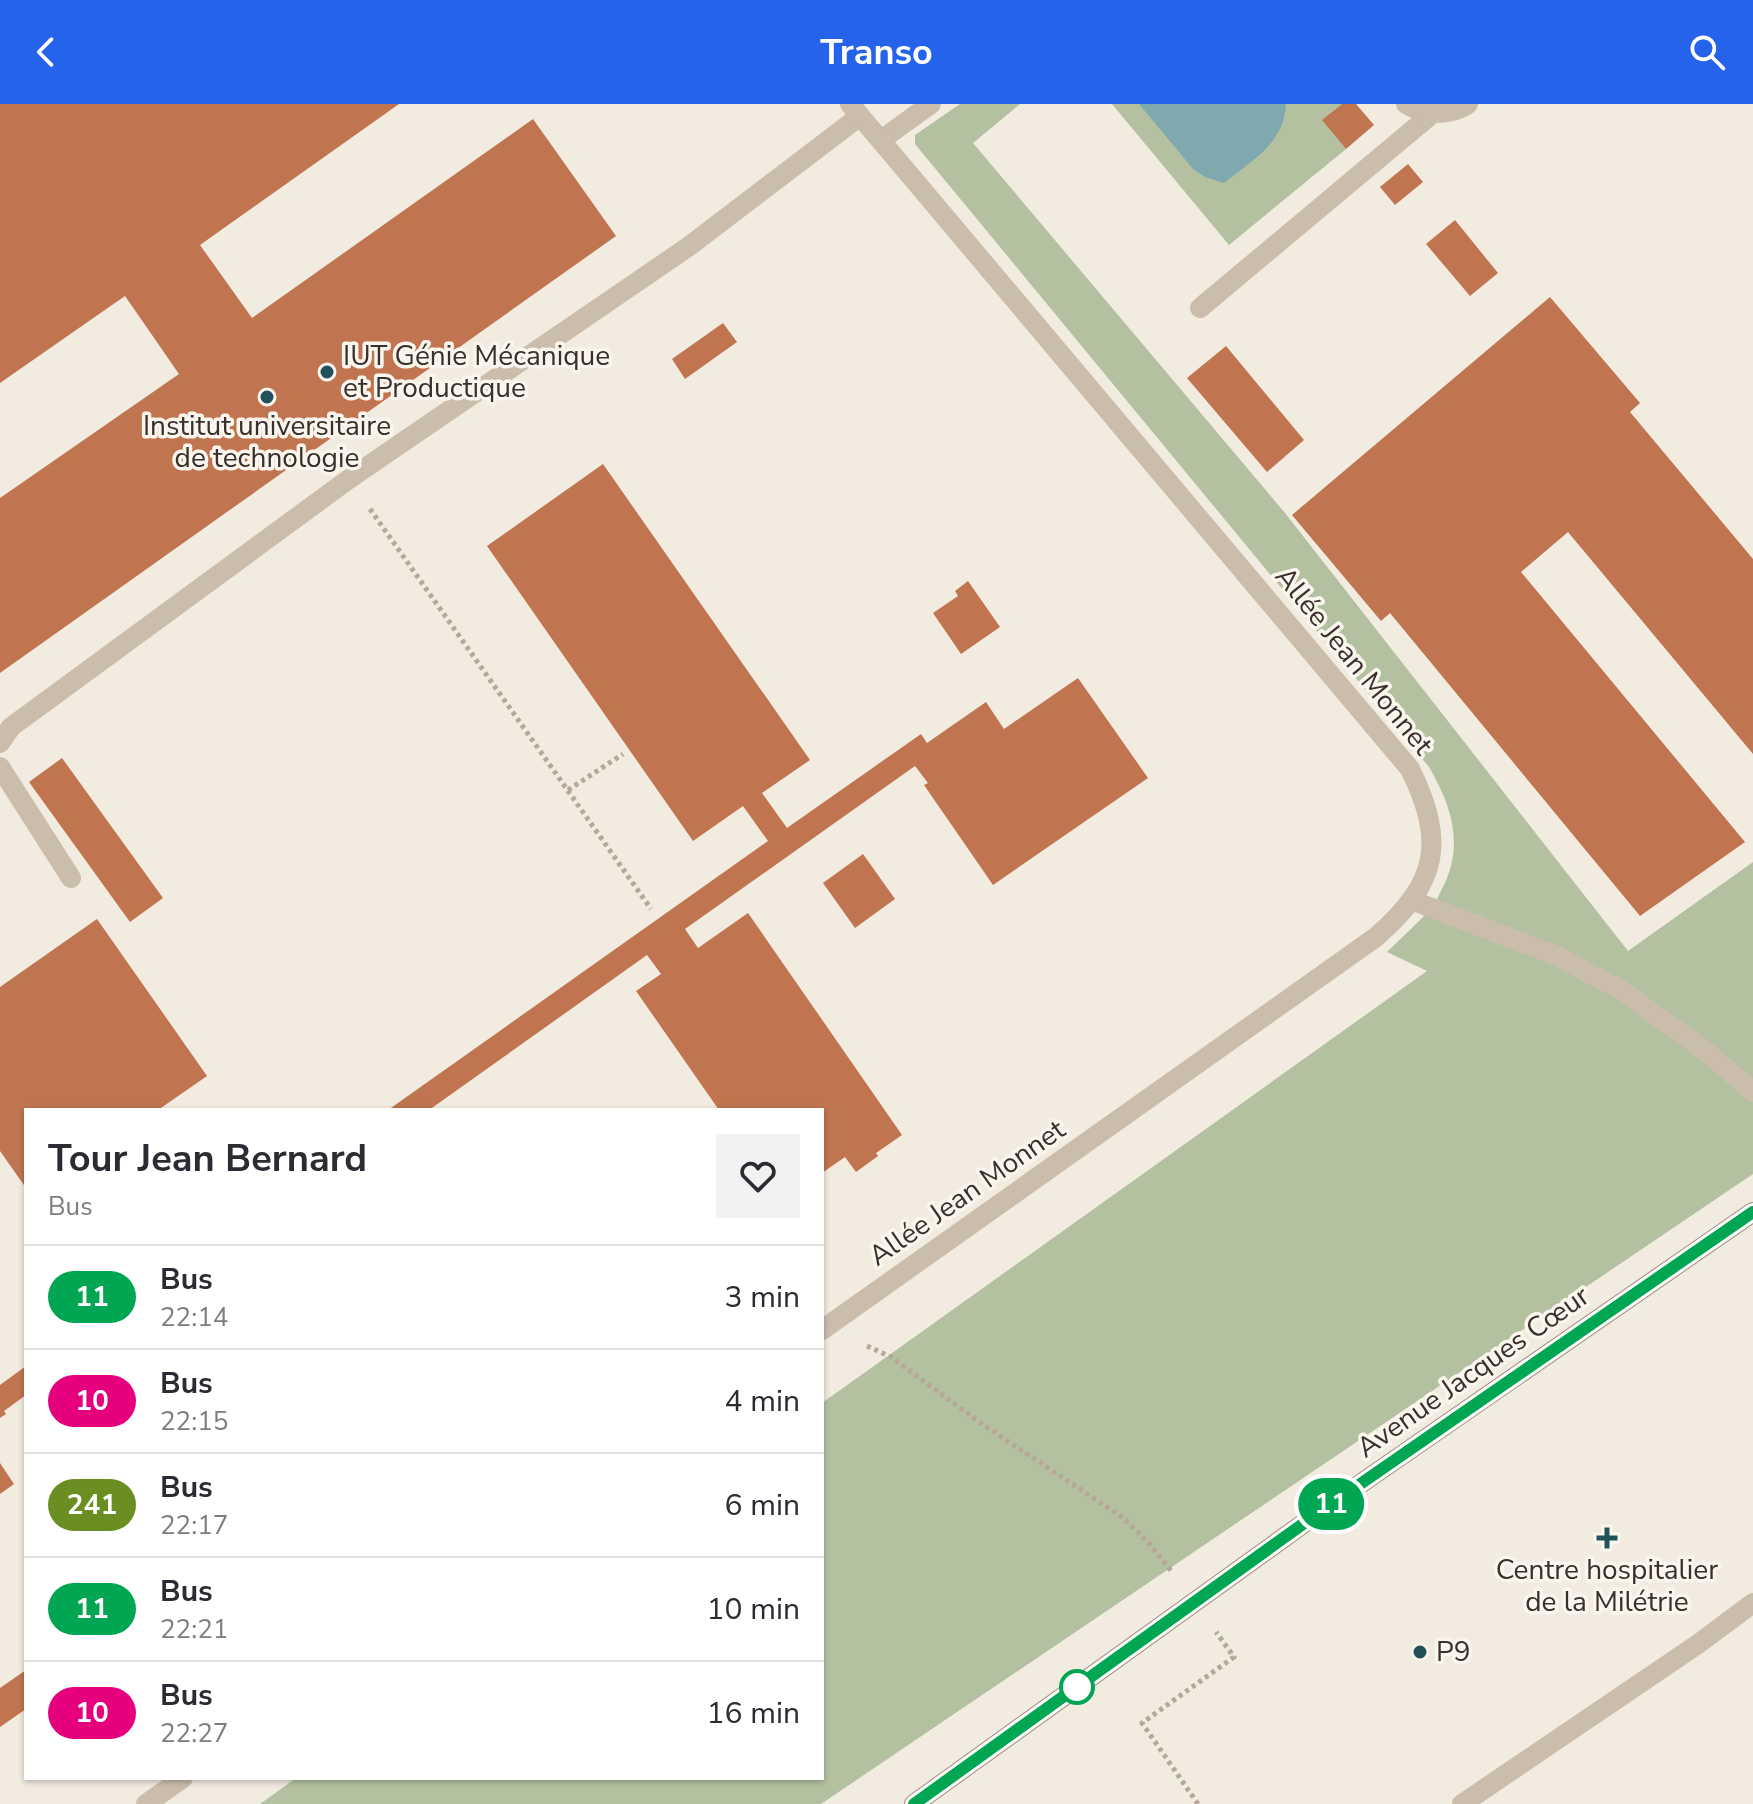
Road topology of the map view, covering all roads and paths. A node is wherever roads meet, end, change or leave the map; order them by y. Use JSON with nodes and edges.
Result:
{"nodes":[{"id":1,"x":931,"y":104,"type":"edge"},
{"id":2,"x":1406,"y":104,"type":"edge"},
{"id":3,"x":1468,"y":104,"type":"edge"},
{"id":4,"x":855,"y":110,"type":"edge"},
{"id":5,"x":1433,"y":113,"type":"junction"},
{"id":6,"x":881,"y":140,"type":"junction"},
{"id":7,"x":1200,"y":308,"type":"dead end"},
{"id":8,"x":349,"y":479,"type":"junction"},
{"id":9,"x":0,"y":743,"type":"edge"},
{"id":10,"x":623,"y":754,"type":"dead end"},
{"id":11,"x":0,"y":767,"type":"edge"},
{"id":12,"x":568,"y":790,"type":"junction"},
{"id":13,"x":71,"y":878,"type":"dead end"},
{"id":14,"x":1411,"y":900,"type":"junction"},
{"id":15,"x":651,"y":909,"type":"dead end"},
{"id":16,"x":1753,"y":1092,"type":"edge"},
{"id":17,"x":1753,"y":1212,"type":"edge"},
{"id":18,"x":824,"y":1329,"type":"edge"},
{"id":19,"x":1195,"y":1602,"type":"junction"},
{"id":20,"x":1753,"y":1603,"type":"edge"},
{"id":21,"x":180,"y":1780,"type":"edge"},
{"id":22,"x":146,"y":1804,"type":"edge"},
{"id":23,"x":914,"y":1804,"type":"edge"},
{"id":24,"x":1198,"y":1804,"type":"edge"},
{"id":25,"x":1462,"y":1804,"type":"edge"}],
"edges":[{"from":1,"to":6,"type":"street"},
{"from":2,"to":5,"type":"street"},
{"from":3,"to":5,"type":"street"},
{"from":4,"to":6,"type":"street","name":"Allée Jean Monnet"},
{"from":4,"to":8,"type":"street"},
{"from":5,"to":7,"type":"street"},
{"from":6,"to":14,"type":"street","name":"Allée Jean Monnet"},
{"from":8,"to":9,"type":"street"},
{"from":8,"to":12,"type":"path"},
{"from":10,"to":12,"type":"path"},
{"from":11,"to":13,"type":"street"},
{"from":12,"to":15,"type":"path"},
{"from":14,"to":16,"type":"street"},
{"from":14,"to":18,"type":"street","name":"Allée Jean Monnet"},
{"from":17,"to":19,"type":"main road","name":"Avenue Jacques Cœur"},
{"from":18,"to":19,"type":"path"},
{"from":19,"to":23,"type":"main road","name":"Avenue Jacques Cœur"},
{"from":19,"to":24,"type":"path"},
{"from":20,"to":25,"type":"street"},
{"from":21,"to":22,"type":"street"}]}
